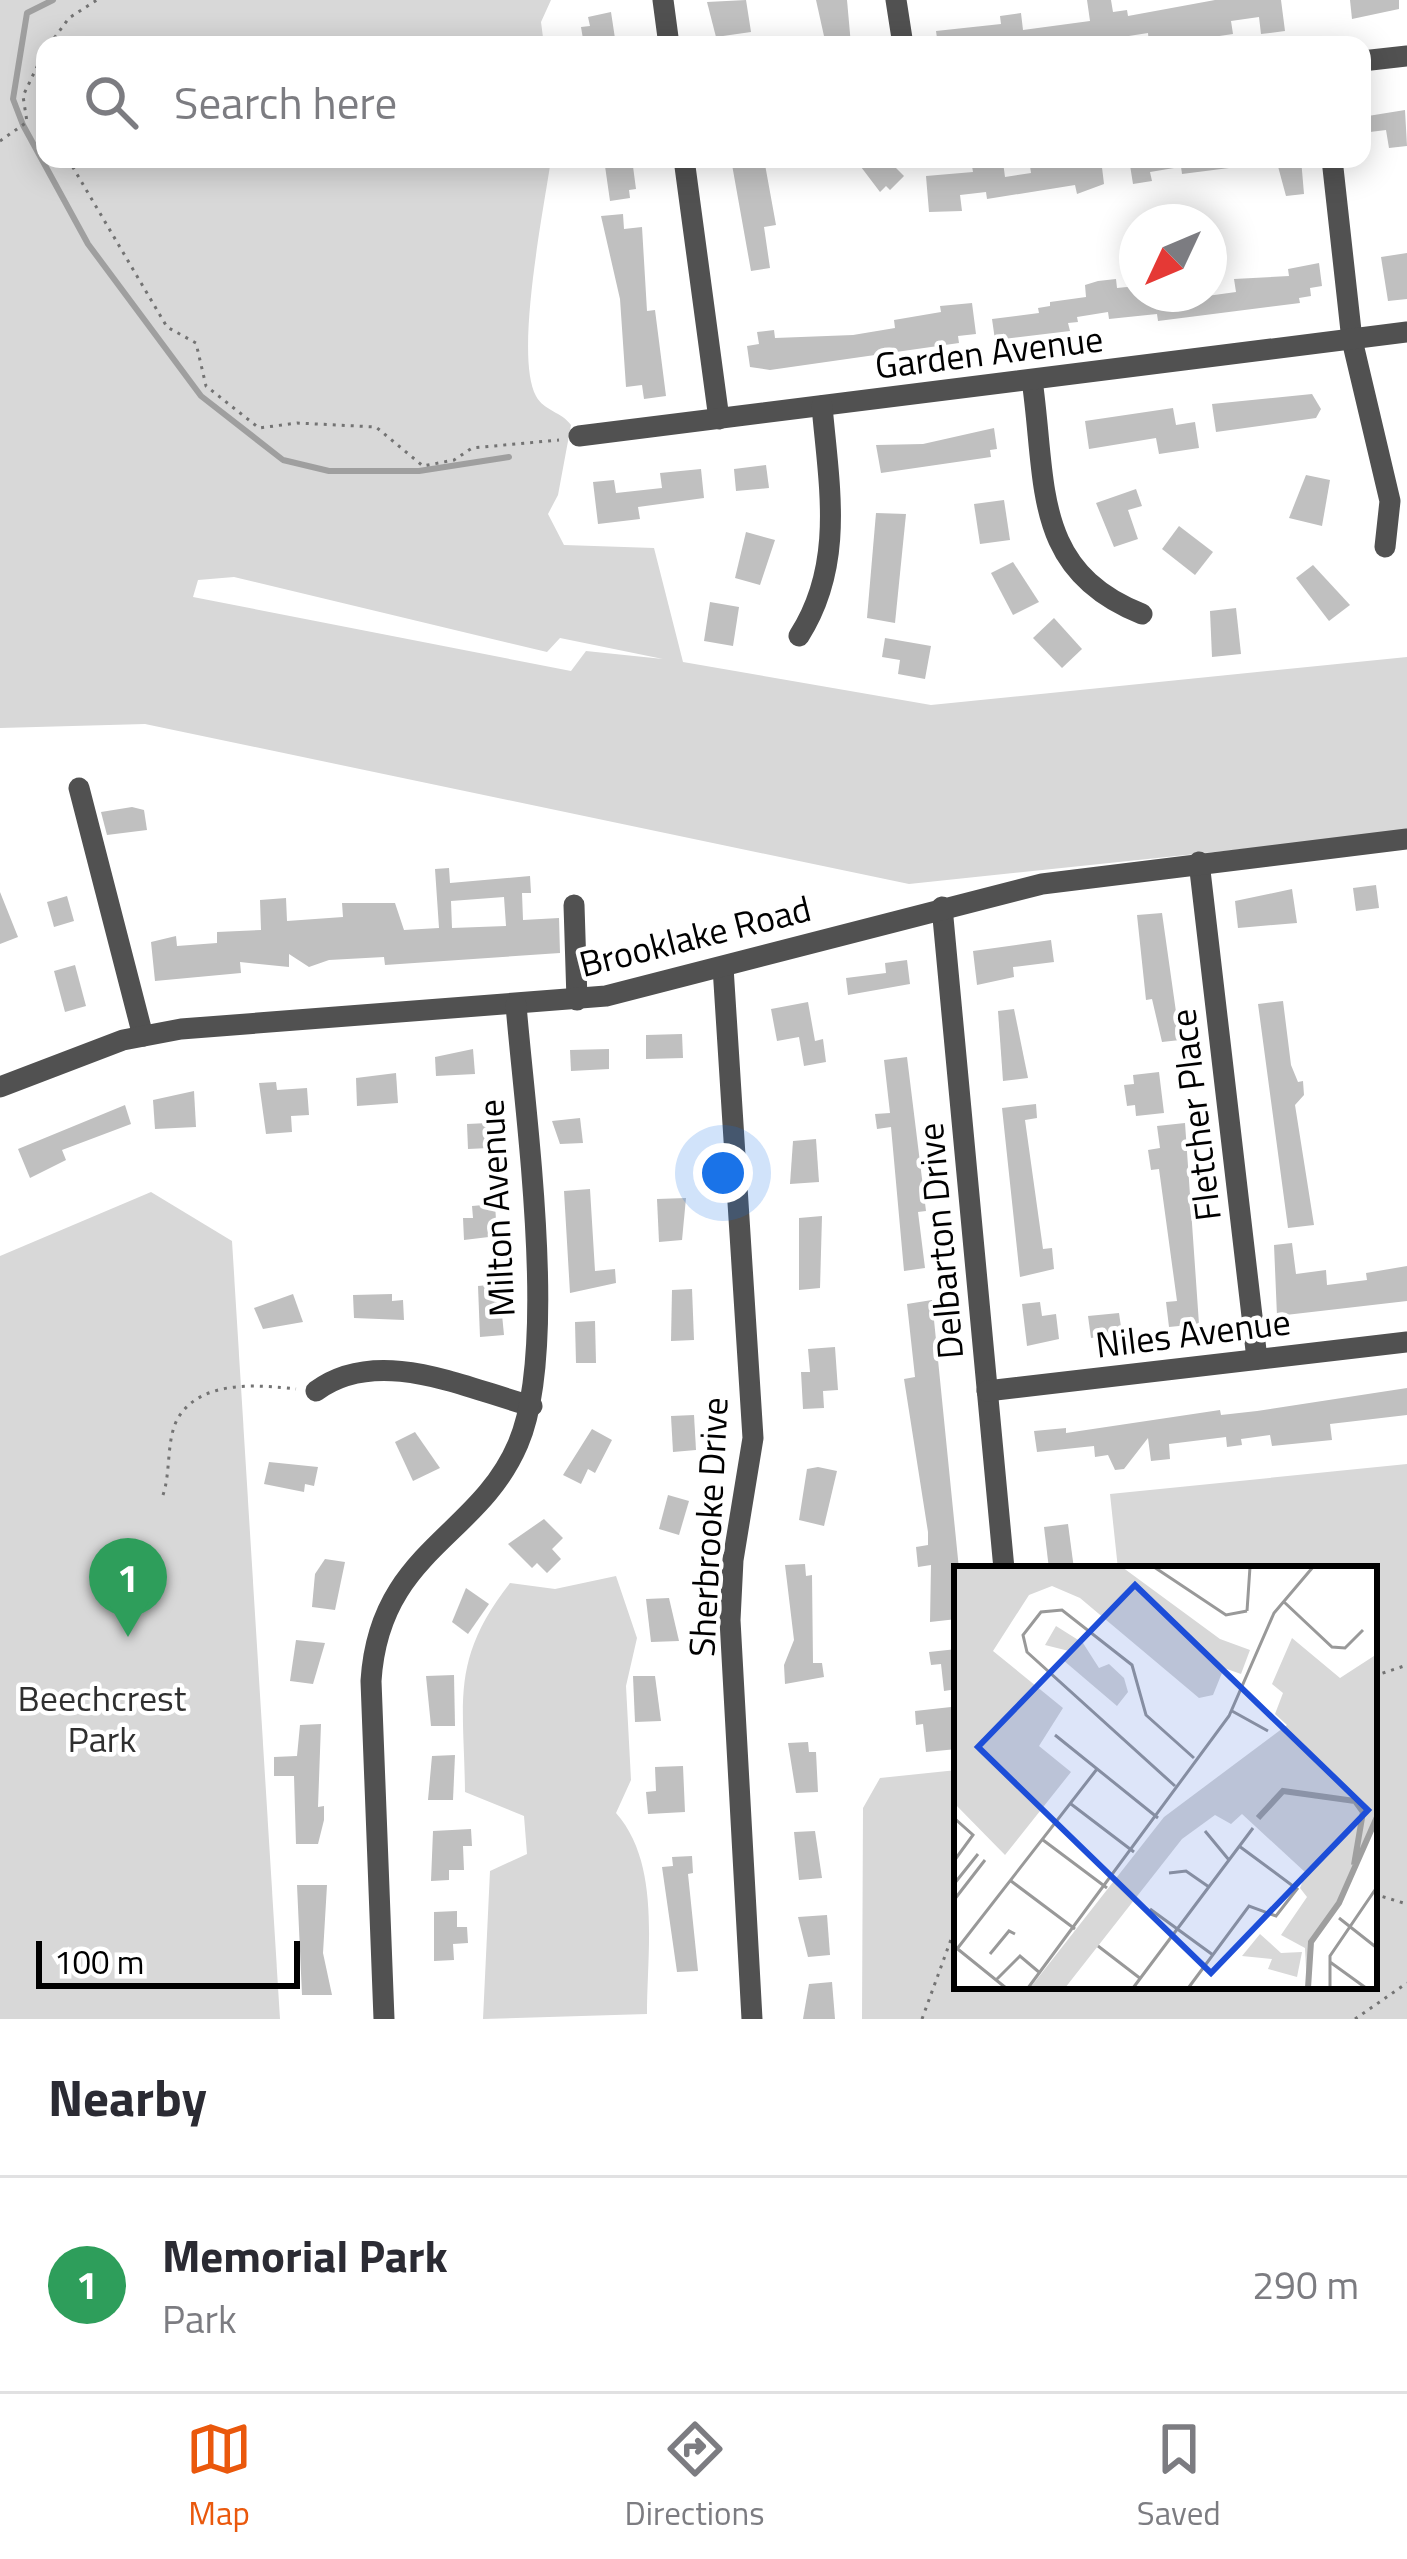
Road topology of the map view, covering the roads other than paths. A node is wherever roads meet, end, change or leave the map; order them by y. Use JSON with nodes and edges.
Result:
{"nodes":[{"id":1,"x":663,"y":0,"type":"edge"},
{"id":2,"x":896,"y":0,"type":"edge"},
{"id":3,"x":668,"y":36,"type":"edge"},
{"id":4,"x":902,"y":36,"type":"edge"},
{"id":5,"x":1407,"y":56,"type":"edge"},
{"id":6,"x":1371,"y":61,"type":"edge"},
{"id":7,"x":685,"y":168,"type":"edge"},
{"id":8,"x":1333,"y":168,"type":"edge"},
{"id":9,"x":1407,"y":332,"type":"edge"},
{"id":10,"x":1352,"y":340,"type":"junction"},
{"id":11,"x":1031,"y":380,"type":"junction"},
{"id":12,"x":821,"y":406,"type":"junction"},
{"id":13,"x":719,"y":419,"type":"junction"},
{"id":14,"x":579,"y":436,"type":"road end"},
{"id":15,"x":1385,"y":547,"type":"dead end"},
{"id":16,"x":1142,"y":614,"type":"dead end"},
{"id":17,"x":800,"y":636,"type":"dead end"},
{"id":18,"x":80,"y":788,"type":"dead end"},
{"id":19,"x":1407,"y":839,"type":"edge"},
{"id":20,"x":1199,"y":862,"type":"junction"},
{"id":21,"x":574,"y":905,"type":"dead end"},
{"id":22,"x":942,"y":907,"type":"junction"},
{"id":23,"x":723,"y":967,"type":"junction"},
{"id":24,"x":577,"y":1000,"type":"junction"},
{"id":25,"x":515,"y":1005,"type":"junction"},
{"id":26,"x":143,"y":1036,"type":"junction"},
{"id":27,"x":0,"y":1087,"type":"edge"},
{"id":28,"x":1407,"y":1342,"type":"edge"},
{"id":29,"x":1257,"y":1359,"type":"junction"},
{"id":30,"x":316,"y":1391,"type":"road end"},
{"id":31,"x":987,"y":1391,"type":"junction"},
{"id":32,"x":532,"y":1406,"type":"junction"},
{"id":33,"x":1004,"y":1566,"type":"edge"},
{"id":34,"x":384,"y":2019,"type":"edge"},
{"id":35,"x":752,"y":2019,"type":"edge"}],
"edges":[{"from":1,"to":3,"type":"street"},
{"from":2,"to":4,"type":"street"},
{"from":5,"to":6,"type":"street"},
{"from":7,"to":13,"type":"street"},
{"from":8,"to":10,"type":"street"},
{"from":9,"to":10,"type":"street","name":"Garden Avenue"},
{"from":10,"to":11,"type":"street","name":"Garden Avenue"},
{"from":10,"to":15,"type":"street"},
{"from":11,"to":12,"type":"street","name":"Garden Avenue"},
{"from":11,"to":16,"type":"street"},
{"from":12,"to":13,"type":"street","name":"Garden Avenue"},
{"from":12,"to":17,"type":"street"},
{"from":13,"to":14,"type":"street","name":"Garden Avenue"},
{"from":18,"to":26,"type":"street"},
{"from":19,"to":20,"type":"street","name":"Brooklake Road"},
{"from":20,"to":22,"type":"street","name":"Brooklake Road"},
{"from":20,"to":29,"type":"street","name":"Fletcher Place"},
{"from":21,"to":24,"type":"street"},
{"from":22,"to":23,"type":"street","name":"Brooklake Road"},
{"from":22,"to":31,"type":"street","name":"Delbarton Drive"},
{"from":23,"to":24,"type":"street","name":"Brooklake Road"},
{"from":23,"to":35,"type":"street","name":"Sherbrooke Drive"},
{"from":24,"to":25,"type":"street","name":"Brooklake Road"},
{"from":25,"to":26,"type":"street","name":"Brooklake Road"},
{"from":25,"to":32,"type":"street","name":"Milton Avenue"},
{"from":26,"to":27,"type":"street","name":"Brooklake Road"},
{"from":28,"to":29,"type":"street","name":"Niles Avenue"},
{"from":29,"to":31,"type":"street","name":"Niles Avenue"},
{"from":30,"to":32,"type":"street"},
{"from":31,"to":33,"type":"street","name":"Delbarton Drive"},
{"from":32,"to":34,"type":"street"}]}
